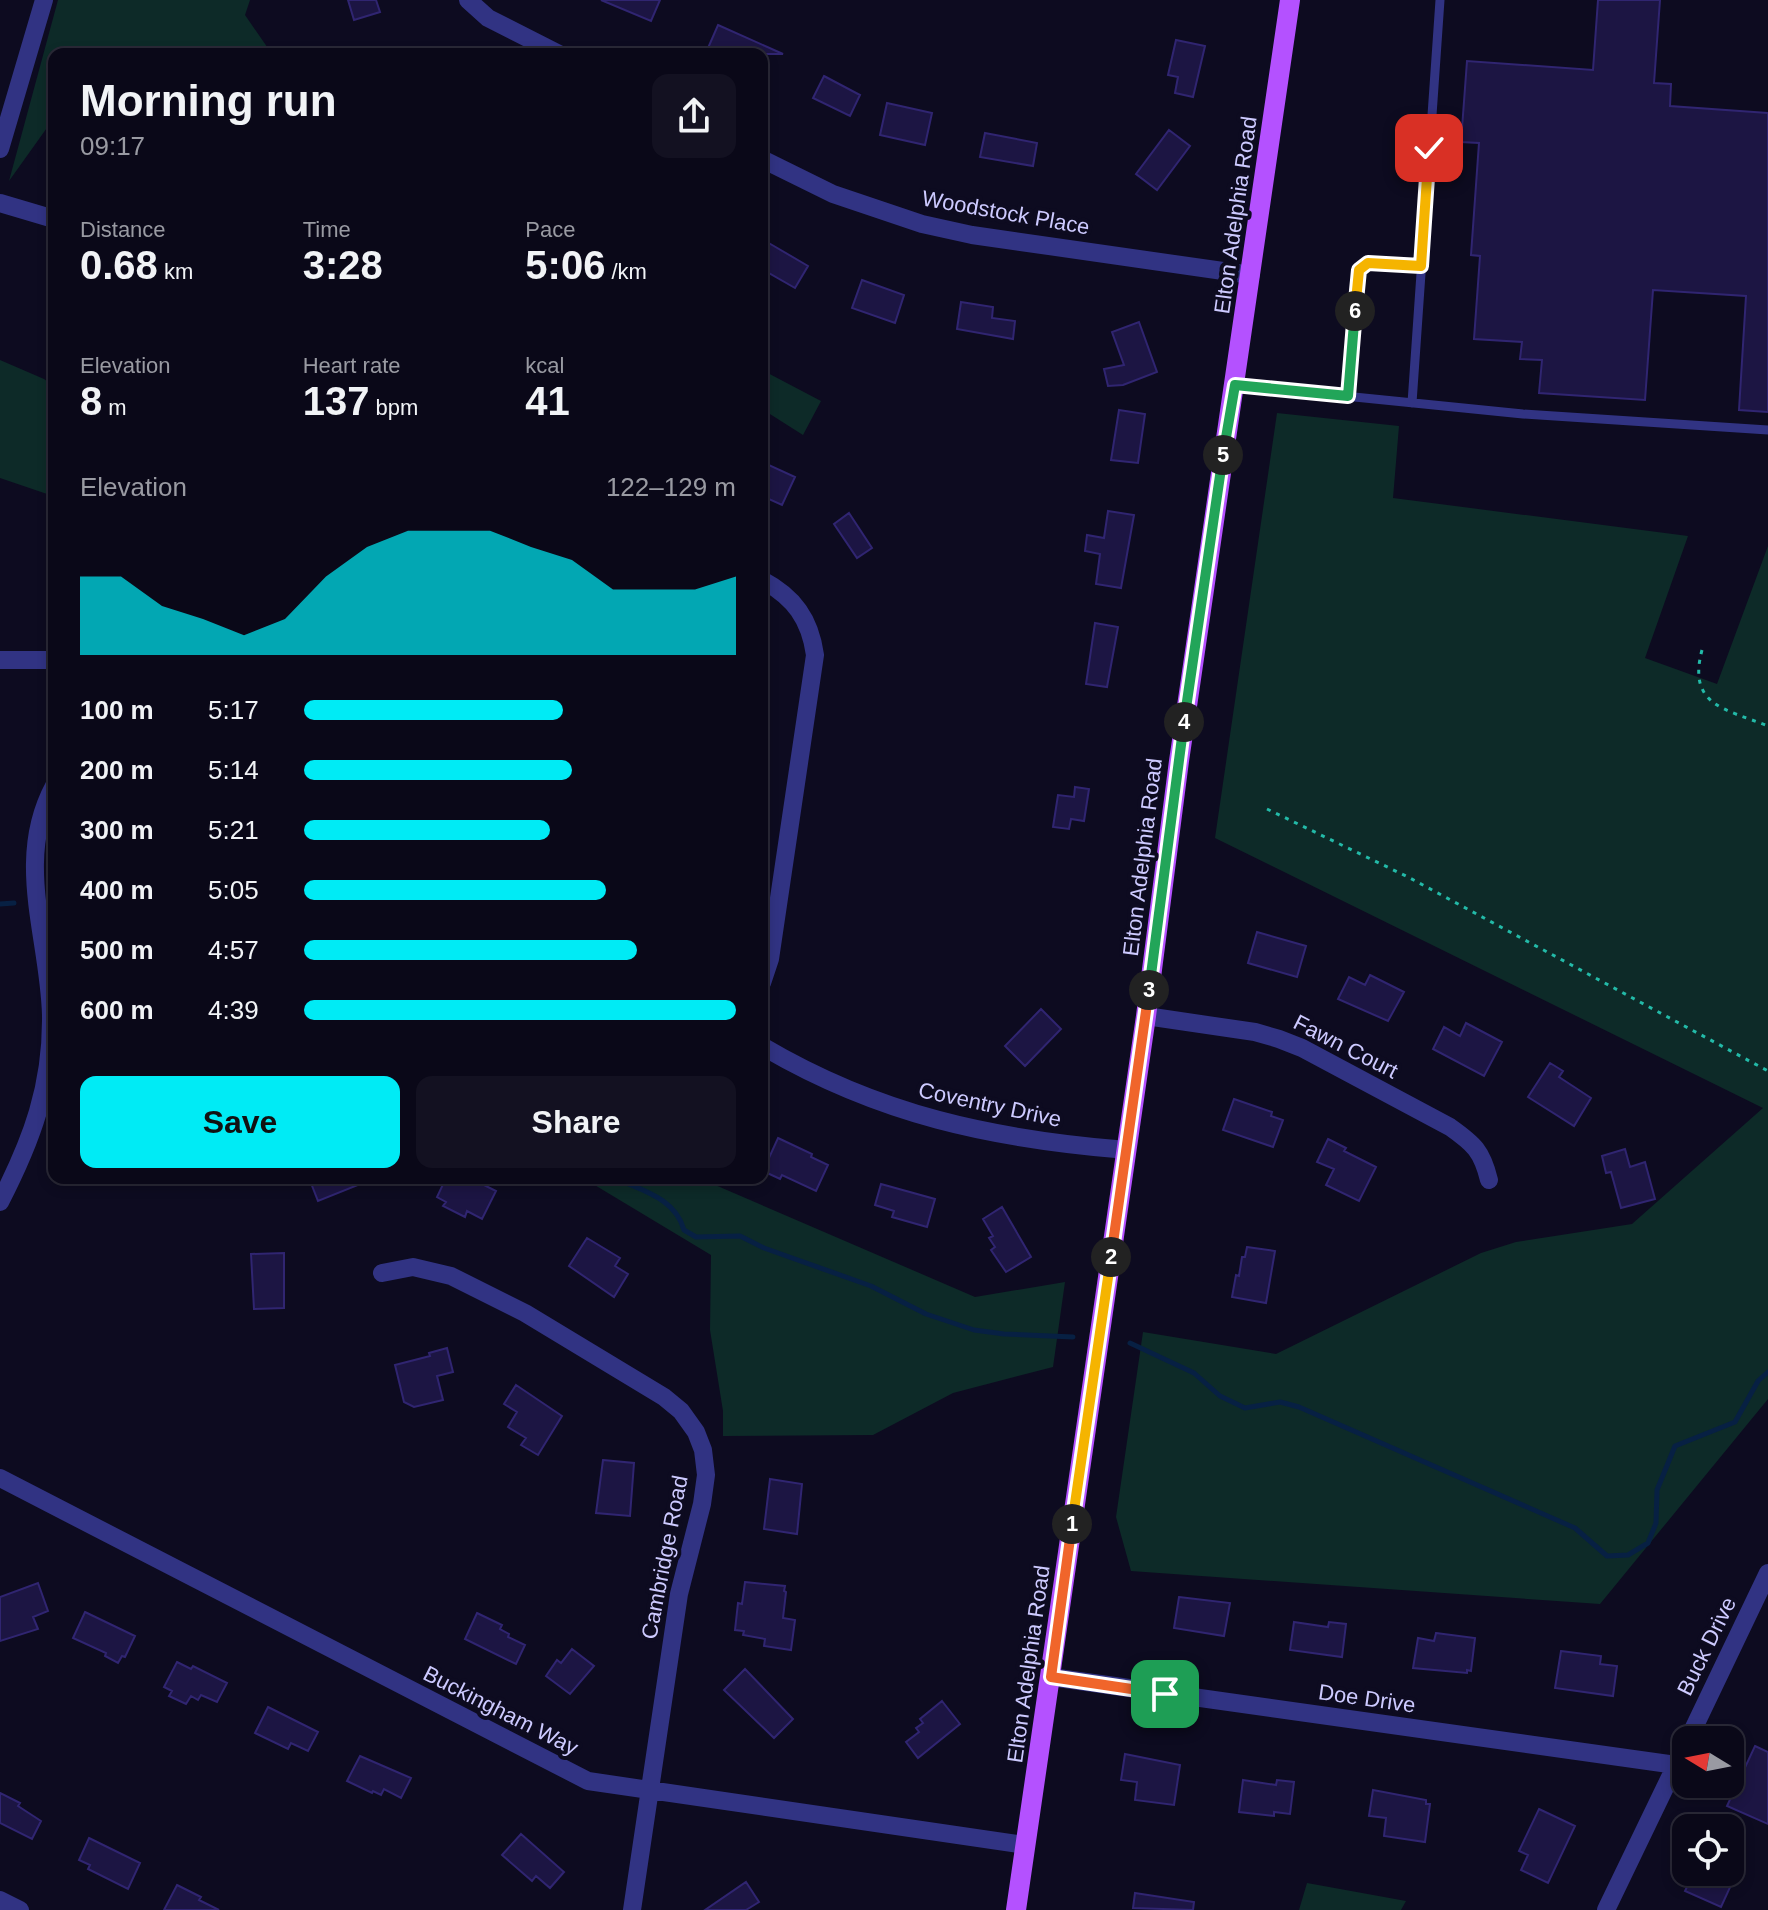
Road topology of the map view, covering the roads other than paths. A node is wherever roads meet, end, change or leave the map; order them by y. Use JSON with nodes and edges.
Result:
{"nodes":[{"id":1,"x":44,"y":0,"type":"edge"},
{"id":2,"x":468,"y":0,"type":"edge"},
{"id":3,"x":1290,"y":0,"type":"edge"},
{"id":4,"x":1440,"y":0,"type":"edge"},
{"id":5,"x":547,"y":48,"type":"edge"},
{"id":6,"x":0,"y":149,"type":"edge"},
{"id":7,"x":768,"y":162,"type":"edge"},
{"id":8,"x":0,"y":203,"type":"edge"},
{"id":9,"x":48,"y":217,"type":"edge"},
{"id":10,"x":1421,"y":266,"type":"junction"},
{"id":11,"x":1251,"y":275,"type":"junction"},
{"id":12,"x":1235,"y":385,"type":"junction"},
{"id":13,"x":1348,"y":396,"type":"junction"},
{"id":14,"x":1412,"y":403,"type":"junction"},
{"id":15,"x":1768,"y":430,"type":"edge"},
{"id":16,"x":768,"y":584,"type":"edge"},
{"id":17,"x":0,"y":660,"type":"edge"},
{"id":18,"x":48,"y":660,"type":"edge"},
{"id":19,"x":48,"y":800,"type":"edge"},
{"id":20,"x":768,"y":965,"type":"edge"},
{"id":21,"x":48,"y":990,"type":"edge"},
{"id":22,"x":1146,"y":1016,"type":"junction"},
{"id":23,"x":768,"y":1049,"type":"edge"},
{"id":24,"x":48,"y":1064,"type":"edge"},
{"id":25,"x":1127,"y":1150,"type":"junction"},
{"id":26,"x":1489,"y":1180,"type":"dead end"},
{"id":27,"x":0,"y":1202,"type":"edge"},
{"id":28,"x":382,"y":1273,"type":"dead end"},
{"id":29,"x":0,"y":1478,"type":"edge"},
{"id":30,"x":1768,"y":1573,"type":"edge"},
{"id":31,"x":1051,"y":1677,"type":"junction"},
{"id":32,"x":1695,"y":1726,"type":"edge"},
{"id":33,"x":1672,"y":1764,"type":"edge"},
{"id":34,"x":1672,"y":1773,"type":"edge"},
{"id":35,"x":650,"y":1792,"type":"junction"},
{"id":36,"x":1025,"y":1845,"type":"junction"},
{"id":37,"x":0,"y":1900,"type":"edge"},
{"id":38,"x":20,"y":1910,"type":"edge"},
{"id":39,"x":632,"y":1910,"type":"edge"},
{"id":40,"x":1016,"y":1910,"type":"edge"},
{"id":41,"x":1606,"y":1910,"type":"edge"}],
"edges":[{"from":1,"to":6,"type":"street"},
{"from":2,"to":5,"type":"street"},
{"from":3,"to":11,"type":"main road","name":"Elton Adelphia Road"},
{"from":4,"to":10,"type":"lane"},
{"from":7,"to":11,"type":"street","name":"Woodstock Place"},
{"from":8,"to":9,"type":"street"},
{"from":10,"to":13,"type":"lane"},
{"from":10,"to":14,"type":"lane"},
{"from":11,"to":12,"type":"main road","name":"Elton Adelphia Road"},
{"from":12,"to":13,"type":"lane"},
{"from":12,"to":22,"type":"main road","name":"Elton Adelphia Road"},
{"from":13,"to":14,"type":"lane"},
{"from":14,"to":15,"type":"lane"},
{"from":16,"to":20,"type":"street"},
{"from":17,"to":18,"type":"street"},
{"from":19,"to":21,"type":"street"},
{"from":22,"to":25,"type":"main road","name":"Elton Adelphia Road"},
{"from":22,"to":26,"type":"street","name":"Fawn Court"},
{"from":23,"to":25,"type":"street","name":"Coventry Drive"},
{"from":24,"to":27,"type":"street"},
{"from":25,"to":31,"type":"main road","name":"Elton Adelphia Road"},
{"from":28,"to":35,"type":"street","name":"Cambridge Road"},
{"from":29,"to":35,"type":"street","name":"Buckingham Way"},
{"from":30,"to":32,"type":"street","name":"Buck Drive"},
{"from":31,"to":33,"type":"street","name":"Doe Drive"},
{"from":31,"to":36,"type":"main road","name":"Elton Adelphia Road"},
{"from":34,"to":41,"type":"street","name":"Buck Drive"},
{"from":35,"to":36,"type":"street","name":"Buckingham Way"},
{"from":35,"to":39,"type":"street","name":"Cambridge Road"},
{"from":36,"to":40,"type":"main road","name":"Elton Adelphia Road"},
{"from":37,"to":38,"type":"street"}]}
